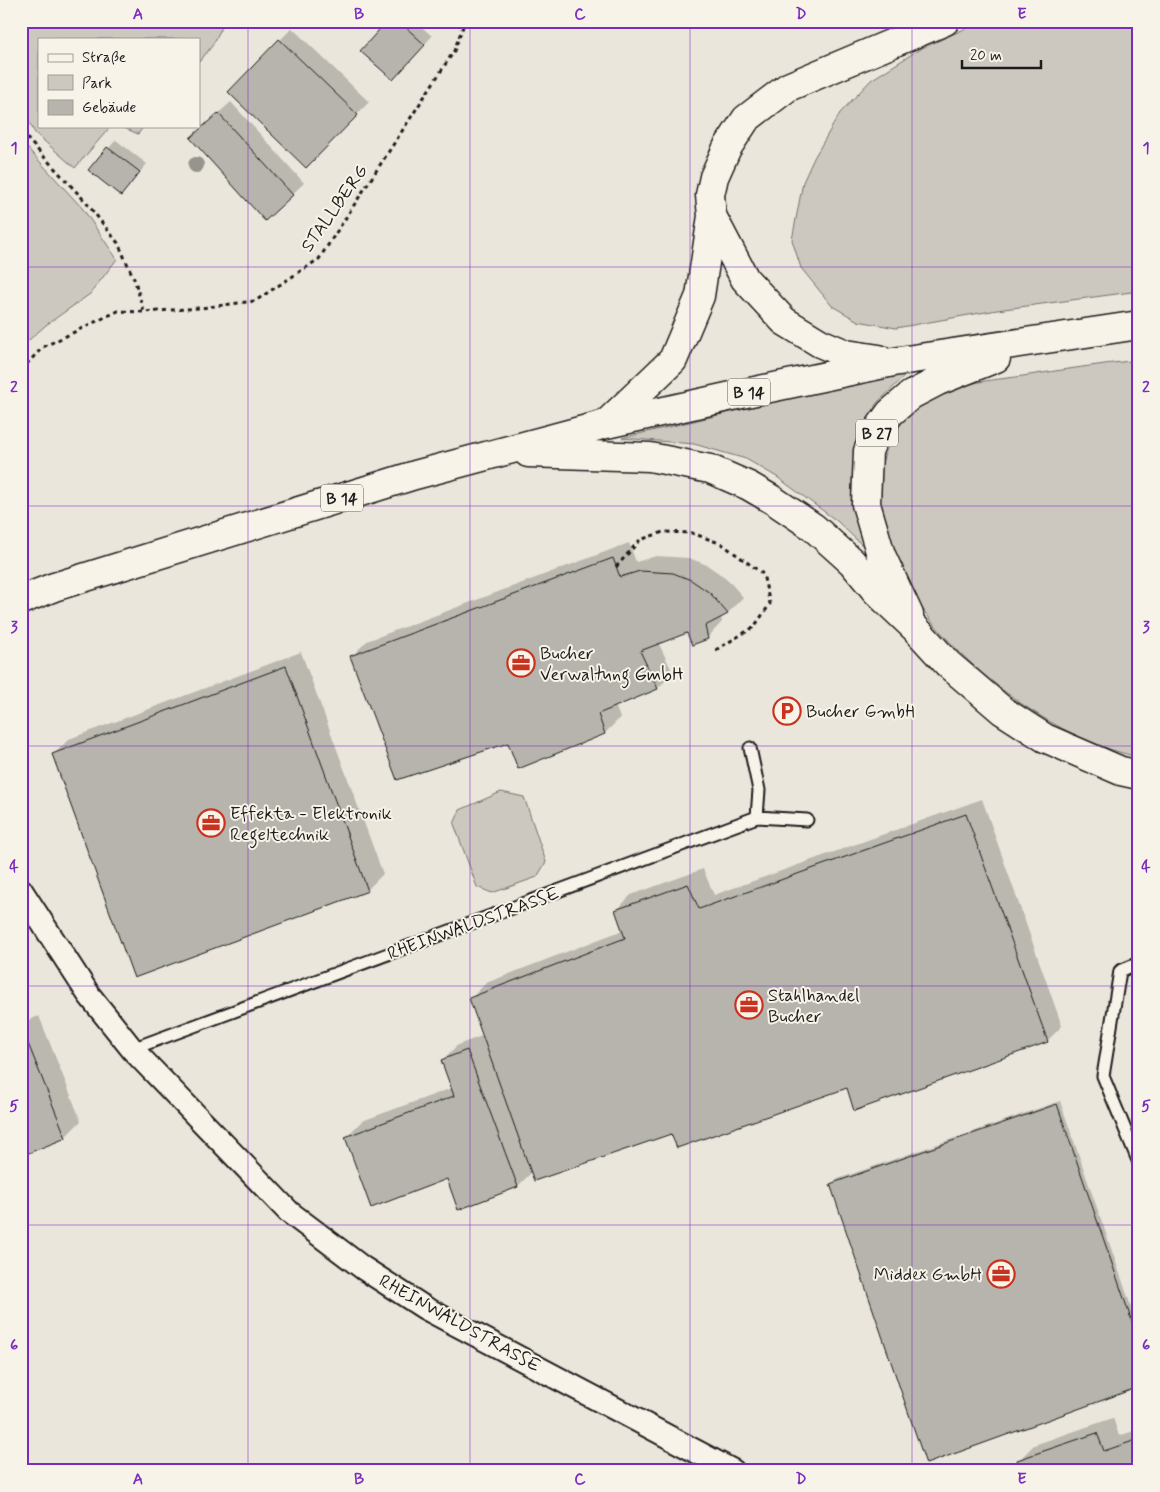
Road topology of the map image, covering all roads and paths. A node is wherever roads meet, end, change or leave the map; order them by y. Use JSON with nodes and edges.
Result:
{"nodes":[{"id":1,"x":464,"y":21,"type":"edge"},
{"id":2,"x":946,"y":21,"type":"edge"},
{"id":3,"x":21,"y":132,"type":"edge"},
{"id":4,"x":712,"y":216,"type":"junction"},
{"id":5,"x":144,"y":312,"type":"junction"},
{"id":6,"x":1139,"y":325,"type":"edge"},
{"id":7,"x":1054,"y":336,"type":"junction"},
{"id":8,"x":893,"y":362,"type":"junction"},
{"id":9,"x":21,"y":370,"type":"edge"},
{"id":10,"x":606,"y":424,"type":"junction"},
{"id":11,"x":501,"y":452,"type":"junction"},
{"id":12,"x":616,"y":567,"type":"dead end"},
{"id":13,"x":21,"y":600,"type":"edge"},
{"id":14,"x":915,"y":628,"type":"junction"},
{"id":15,"x":714,"y":651,"type":"dead end"},
{"id":16,"x":750,"y":748,"type":"dead end"},
{"id":17,"x":1139,"y":775,"type":"edge"},
{"id":18,"x":757,"y":817,"type":"junction"},
{"id":19,"x":807,"y":820,"type":"dead end"},
{"id":20,"x":21,"y":890,"type":"edge"},
{"id":21,"x":1139,"y":963,"type":"edge"},
{"id":22,"x":132,"y":1049,"type":"junction"},
{"id":23,"x":1139,"y":1163,"type":"edge"},
{"id":24,"x":733,"y":1471,"type":"edge"}],
"edges":[{"from":1,"to":5,"type":"path","name":"STALLBERG"},
{"from":2,"to":4,"type":"main road"},
{"from":3,"to":5,"type":"path"},
{"from":4,"to":8,"type":"main road","number":"B 14"},
{"from":4,"to":10,"type":"main road","number":"B 14"},
{"from":5,"to":9,"type":"path","name":"STALLBERG"},
{"from":6,"to":7,"type":"main road","number":"B 14"},
{"from":7,"to":8,"type":"main road","number":"B 14"},
{"from":7,"to":14,"type":"main road","number":"B 27"},
{"from":8,"to":10,"type":"main road","number":"B 14"},
{"from":10,"to":11,"type":"main road","number":"B 14"},
{"from":11,"to":13,"type":"main road","number":"B 14"},
{"from":11,"to":14,"type":"main road"},
{"from":12,"to":15,"type":"path"},
{"from":14,"to":17,"type":"main road","number":"B 27"},
{"from":16,"to":18,"type":"lane"},
{"from":18,"to":19,"type":"lane"},
{"from":18,"to":22,"type":"lane","name":"RHEINWALDSTRASSE"},
{"from":20,"to":22,"type":"street","name":"RHEINWALDSTRASSE"},
{"from":21,"to":23,"type":"lane"},
{"from":22,"to":24,"type":"street","name":"RHEINWALDSTRASSE"}]}
